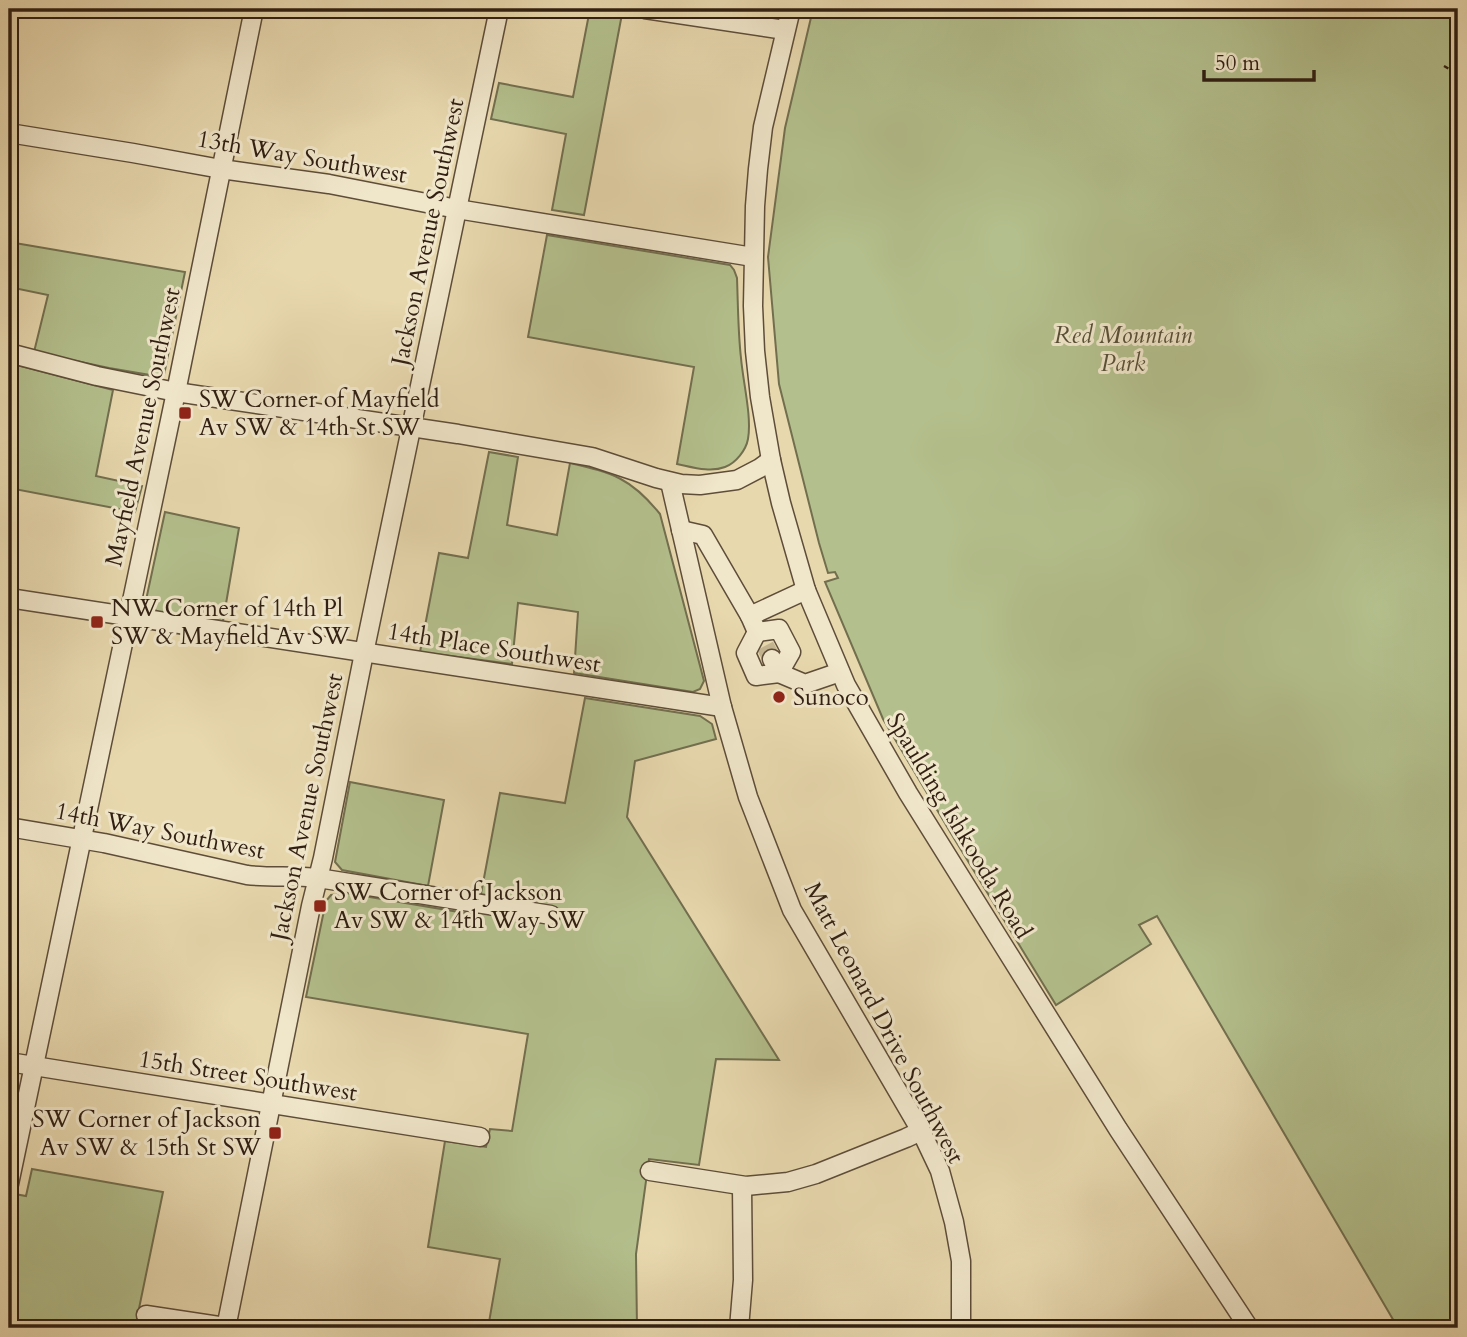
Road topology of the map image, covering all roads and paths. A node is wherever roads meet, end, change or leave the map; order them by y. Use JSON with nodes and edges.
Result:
{"nodes":[{"id":1,"x":254,"y":9,"type":"edge"},
{"id":2,"x":499,"y":9,"type":"edge"},
{"id":3,"x":645,"y":9,"type":"edge"},
{"id":4,"x":790,"y":9,"type":"edge"},
{"id":5,"x":763,"y":17,"type":"edge"},
{"id":6,"x":785,"y":30,"type":"junction"},
{"id":7,"x":1444,"y":66,"type":"dead end"},
{"id":8,"x":1458,"y":74,"type":"edge"},
{"id":9,"x":9,"y":133,"type":"edge"},
{"id":10,"x":221,"y":169,"type":"junction"},
{"id":11,"x":457,"y":209,"type":"junction"},
{"id":12,"x":753,"y":257,"type":"junction"},
{"id":13,"x":9,"y":353,"type":"edge"},
{"id":14,"x":176,"y":392,"type":"junction"},
{"id":15,"x":411,"y":428,"type":"junction"},
{"id":16,"x":771,"y":460,"type":"junction"},
{"id":17,"x":670,"y":482,"type":"junction"},
{"id":18,"x":681,"y":530,"type":"junction"},
{"id":19,"x":806,"y":590,"type":"junction"},
{"id":20,"x":9,"y":598,"type":"edge"},
{"id":21,"x":128,"y":616,"type":"junction"},
{"id":22,"x":764,"y":645,"type":"junction"},
{"id":23,"x":364,"y":653,"type":"junction"},
{"id":24,"x":840,"y":672,"type":"junction"},
{"id":25,"x":722,"y":707,"type":"junction"},
{"id":26,"x":9,"y":827,"type":"edge"},
{"id":27,"x":80,"y":839,"type":"junction"},
{"id":28,"x":318,"y":878,"type":"junction"},
{"id":29,"x":551,"y":915,"type":"dead end"},
{"id":30,"x":9,"y":1062,"type":"edge"},
{"id":31,"x":34,"y":1066,"type":"junction"},
{"id":32,"x":271,"y":1105,"type":"junction"},
{"id":33,"x":921,"y":1131,"type":"junction"},
{"id":34,"x":480,"y":1137,"type":"dead end"},
{"id":35,"x":650,"y":1171,"type":"dead end"},
{"id":36,"x":9,"y":1185,"type":"edge"},
{"id":37,"x":742,"y":1186,"type":"junction"},
{"id":38,"x":146,"y":1315,"type":"dead end"},
{"id":39,"x":1243,"y":1326,"type":"edge"},
{"id":40,"x":226,"y":1328,"type":"edge"},
{"id":41,"x":232,"y":1328,"type":"edge"},
{"id":42,"x":739,"y":1328,"type":"edge"},
{"id":43,"x":961,"y":1328,"type":"edge"}],
"edges":[{"from":1,"to":10,"type":"street","name":"Mayfield Avenue Southwest"},
{"from":2,"to":11,"type":"street","name":"Jackson Avenue Southwest"},
{"from":3,"to":5,"type":"street"},
{"from":4,"to":6,"type":"street","name":"Spaulding Ishkooda Road"},
{"from":5,"to":6,"type":"street"},
{"from":6,"to":12,"type":"street","name":"Spaulding Ishkooda Road"},
{"from":7,"to":8,"type":"path"},
{"from":9,"to":10,"type":"street","name":"13th Way Southwest"},
{"from":10,"to":11,"type":"street","name":"13th Way Southwest"},
{"from":10,"to":14,"type":"street","name":"Mayfield Avenue Southwest"},
{"from":11,"to":12,"type":"street","name":"13th Way Southwest"},
{"from":11,"to":15,"type":"street","name":"Jackson Avenue Southwest"},
{"from":12,"to":16,"type":"street","name":"Spaulding Ishkooda Road"},
{"from":13,"to":14,"type":"street"},
{"from":14,"to":15,"type":"street"},
{"from":14,"to":21,"type":"street","name":"Mayfield Avenue Southwest"},
{"from":15,"to":17,"type":"street"},
{"from":15,"to":23,"type":"street","name":"Jackson Avenue Southwest"},
{"from":16,"to":17,"type":"street"},
{"from":16,"to":19,"type":"street","name":"Spaulding Ishkooda Road"},
{"from":17,"to":18,"type":"street","name":"Matt Leonard Drive Southwest"},
{"from":18,"to":22,"type":"street"},
{"from":18,"to":25,"type":"street","name":"Matt Leonard Drive Southwest"},
{"from":19,"to":22,"type":"street"},
{"from":19,"to":24,"type":"street","name":"Spaulding Ishkooda Road"},
{"from":20,"to":21,"type":"street","name":"14th Place Southwest"},
{"from":21,"to":23,"type":"street","name":"14th Place Southwest"},
{"from":21,"to":27,"type":"street","name":"Mayfield Avenue Southwest"},
{"from":22,"to":24,"type":"street"},
{"from":23,"to":25,"type":"street","name":"14th Place Southwest"},
{"from":23,"to":28,"type":"street","name":"Jackson Avenue Southwest"},
{"from":24,"to":39,"type":"street","name":"Spaulding Ishkooda Road"},
{"from":25,"to":33,"type":"street","name":"Matt Leonard Drive Southwest"},
{"from":26,"to":27,"type":"street","name":"14th Way Southwest"},
{"from":27,"to":28,"type":"street","name":"14th Way Southwest"},
{"from":27,"to":31,"type":"street","name":"Mayfield Avenue Southwest"},
{"from":28,"to":29,"type":"street","name":"14th Way Southwest"},
{"from":28,"to":32,"type":"street","name":"Jackson Avenue Southwest"},
{"from":30,"to":31,"type":"street","name":"15th Street Southwest"},
{"from":31,"to":32,"type":"street","name":"15th Street Southwest"},
{"from":31,"to":36,"type":"street","name":"Mayfield Avenue Southwest"},
{"from":32,"to":34,"type":"street","name":"15th Street Southwest"},
{"from":32,"to":40,"type":"street","name":"Jackson Avenue Southwest"},
{"from":33,"to":37,"type":"street"},
{"from":33,"to":43,"type":"street","name":"Matt Leonard Drive Southwest"},
{"from":35,"to":37,"type":"street"},
{"from":37,"to":42,"type":"street"},
{"from":38,"to":40,"type":"street"},
{"from":40,"to":41,"type":"street"}]}
